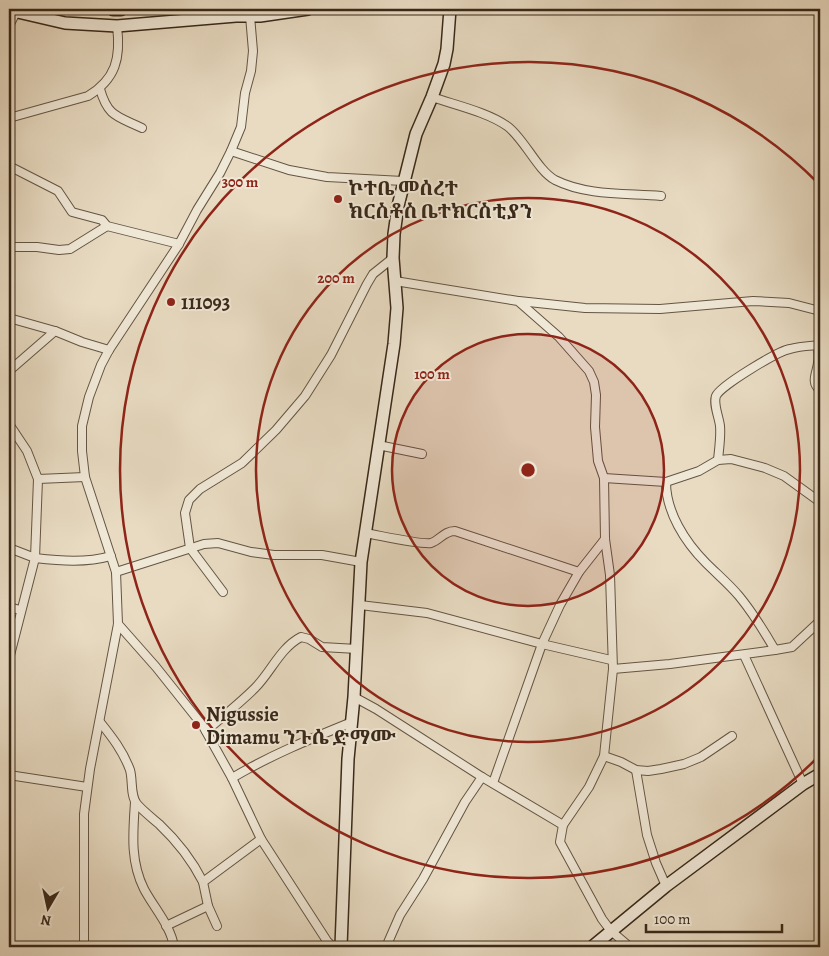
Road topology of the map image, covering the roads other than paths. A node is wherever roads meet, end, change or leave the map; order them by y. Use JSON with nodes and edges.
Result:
{"nodes":[{"id":1,"x":113,"y":9,"type":"edge"},
{"id":2,"x":121,"y":9,"type":"edge"},
{"id":3,"x":308,"y":9,"type":"edge"},
{"id":4,"x":450,"y":9,"type":"edge"},
{"id":5,"x":12,"y":11,"type":"edge"},
{"id":6,"x":253,"y":13,"type":"edge"},
{"id":7,"x":9,"y":26,"type":"edge"},
{"id":8,"x":117,"y":26,"type":"junction"},
{"id":9,"x":100,"y":89,"type":"junction"},
{"id":10,"x":432,"y":97,"type":"junction"},
{"id":11,"x":9,"y":118,"type":"edge"},
{"id":12,"x":142,"y":128,"type":"dead end"},
{"id":13,"x":231,"y":151,"type":"junction"},
{"id":14,"x":9,"y":166,"type":"edge"},
{"id":15,"x":403,"y":181,"type":"junction"},
{"id":16,"x":661,"y":196,"type":"dead end"},
{"id":17,"x":107,"y":226,"type":"junction"},
{"id":18,"x":179,"y":244,"type":"junction"},
{"id":19,"x":9,"y":247,"type":"edge"},
{"id":20,"x":393,"y":258,"type":"junction"},
{"id":21,"x":395,"y":281,"type":"junction"},
{"id":22,"x":518,"y":301,"type":"junction"},
{"id":23,"x":820,"y":311,"type":"edge"},
{"id":24,"x":9,"y":318,"type":"edge"},
{"id":25,"x":55,"y":331,"type":"junction"},
{"id":26,"x":819,"y":345,"type":"edge"},
{"id":27,"x":109,"y":350,"type":"junction"},
{"id":28,"x":9,"y":370,"type":"edge"},
{"id":29,"x":820,"y":390,"type":"edge"},
{"id":30,"x":9,"y":424,"type":"edge"},
{"id":31,"x":378,"y":445,"type":"junction"},
{"id":32,"x":422,"y":454,"type":"dead end"},
{"id":33,"x":718,"y":460,"type":"junction"},
{"id":34,"x":85,"y":477,"type":"junction"},
{"id":35,"x":604,"y":478,"type":"junction"},
{"id":36,"x":38,"y":479,"type":"junction"},
{"id":37,"x":666,"y":482,"type":"junction"},
{"id":38,"x":820,"y":502,"type":"edge"},
{"id":39,"x":365,"y":534,"type":"junction"},
{"id":40,"x":605,"y":539,"type":"junction"},
{"id":41,"x":9,"y":548,"type":"edge"},
{"id":42,"x":190,"y":548,"type":"junction"},
{"id":43,"x":111,"y":556,"type":"junction"},
{"id":44,"x":35,"y":558,"type":"junction"},
{"id":45,"x":361,"y":562,"type":"junction"},
{"id":46,"x":116,"y":572,"type":"junction"},
{"id":47,"x":579,"y":572,"type":"junction"},
{"id":48,"x":223,"y":592,"type":"dead end"},
{"id":49,"x":360,"y":605,"type":"junction"},
{"id":50,"x":9,"y":607,"type":"edge"},
{"id":51,"x":20,"y":610,"type":"junction"},
{"id":52,"x":820,"y":621,"type":"edge"},
{"id":53,"x":118,"y":624,"type":"junction"},
{"id":54,"x":542,"y":644,"type":"junction"},
{"id":55,"x":357,"y":648,"type":"junction"},
{"id":56,"x":775,"y":650,"type":"junction"},
{"id":57,"x":744,"y":655,"type":"junction"},
{"id":58,"x":9,"y":659,"type":"edge"},
{"id":59,"x":612,"y":664,"type":"junction"},
{"id":60,"x":354,"y":697,"type":"junction"},
{"id":61,"x":100,"y":722,"type":"junction"},
{"id":62,"x":352,"y":722,"type":"junction"},
{"id":63,"x":206,"y":731,"type":"junction"},
{"id":64,"x":732,"y":736,"type":"dead end"},
{"id":65,"x":604,"y":756,"type":"junction"},
{"id":66,"x":636,"y":770,"type":"junction"},
{"id":67,"x":820,"y":774,"type":"edge"},
{"id":68,"x":9,"y":775,"type":"edge"},
{"id":69,"x":482,"y":777,"type":"junction"},
{"id":70,"x":232,"y":778,"type":"junction"},
{"id":71,"x":493,"y":783,"type":"junction"},
{"id":72,"x":803,"y":784,"type":"junction"},
{"id":73,"x":87,"y":787,"type":"junction"},
{"id":74,"x":135,"y":802,"type":"junction"},
{"id":75,"x":563,"y":825,"type":"junction"},
{"id":76,"x":261,"y":839,"type":"junction"},
{"id":77,"x":203,"y":882,"type":"junction"},
{"id":78,"x":666,"y":886,"type":"junction"},
{"id":79,"x":208,"y":906,"type":"junction"},
{"id":80,"x":166,"y":926,"type":"junction"},
{"id":81,"x":217,"y":926,"type":"dead end"},
{"id":82,"x":611,"y":931,"type":"junction"},
{"id":83,"x":84,"y":947,"type":"edge"},
{"id":84,"x":174,"y":947,"type":"edge"},
{"id":85,"x":333,"y":947,"type":"edge"},
{"id":86,"x":342,"y":947,"type":"edge"},
{"id":87,"x":386,"y":947,"type":"edge"},
{"id":88,"x":592,"y":947,"type":"edge"},
{"id":89,"x":630,"y":947,"type":"edge"}],
"edges":[{"from":1,"to":2,"type":"main road"},
{"from":3,"to":6,"type":"street"},
{"from":4,"to":10,"type":"street"},
{"from":5,"to":7,"type":"street"},
{"from":5,"to":8,"type":"street"},
{"from":6,"to":8,"type":"street"},
{"from":6,"to":13,"type":"street"},
{"from":8,"to":9,"type":"street"},
{"from":9,"to":11,"type":"street"},
{"from":9,"to":12,"type":"street"},
{"from":10,"to":15,"type":"street"},
{"from":10,"to":16,"type":"street"},
{"from":13,"to":15,"type":"street"},
{"from":13,"to":18,"type":"street"},
{"from":14,"to":17,"type":"street"},
{"from":15,"to":20,"type":"street"},
{"from":17,"to":18,"type":"street"},
{"from":17,"to":19,"type":"street"},
{"from":18,"to":27,"type":"street"},
{"from":20,"to":21,"type":"street"},
{"from":20,"to":42,"type":"street"},
{"from":21,"to":22,"type":"street"},
{"from":21,"to":31,"type":"street"},
{"from":22,"to":23,"type":"street"},
{"from":22,"to":35,"type":"street"},
{"from":24,"to":25,"type":"street"},
{"from":25,"to":27,"type":"street"},
{"from":25,"to":28,"type":"street"},
{"from":26,"to":29,"type":"street"},
{"from":26,"to":33,"type":"street"},
{"from":27,"to":34,"type":"street"},
{"from":30,"to":36,"type":"street"},
{"from":31,"to":32,"type":"street"},
{"from":31,"to":39,"type":"street"},
{"from":33,"to":37,"type":"street"},
{"from":33,"to":38,"type":"street"},
{"from":34,"to":36,"type":"street"},
{"from":34,"to":43,"type":"street"},
{"from":35,"to":37,"type":"street"},
{"from":35,"to":40,"type":"street"},
{"from":36,"to":44,"type":"street"},
{"from":37,"to":56,"type":"street"},
{"from":39,"to":45,"type":"street"},
{"from":39,"to":47,"type":"street"},
{"from":40,"to":47,"type":"street"},
{"from":40,"to":59,"type":"street"},
{"from":41,"to":44,"type":"street"},
{"from":42,"to":45,"type":"street"},
{"from":42,"to":46,"type":"street"},
{"from":42,"to":48,"type":"street"},
{"from":43,"to":44,"type":"street"},
{"from":43,"to":46,"type":"street"},
{"from":44,"to":51,"type":"street"},
{"from":45,"to":49,"type":"street"},
{"from":46,"to":53,"type":"street"},
{"from":47,"to":54,"type":"street"},
{"from":49,"to":54,"type":"street"},
{"from":49,"to":55,"type":"street"},
{"from":50,"to":51,"type":"street"},
{"from":51,"to":58,"type":"street"},
{"from":52,"to":56,"type":"street"},
{"from":53,"to":61,"type":"street"},
{"from":53,"to":63,"type":"street"},
{"from":54,"to":59,"type":"street"},
{"from":54,"to":71,"type":"street"},
{"from":55,"to":60,"type":"street"},
{"from":55,"to":63,"type":"street"},
{"from":56,"to":57,"type":"street"},
{"from":57,"to":59,"type":"street"},
{"from":57,"to":72,"type":"street"},
{"from":59,"to":65,"type":"street"},
{"from":60,"to":62,"type":"street"},
{"from":60,"to":69,"type":"street"},
{"from":61,"to":73,"type":"street"},
{"from":61,"to":74,"type":"street"},
{"from":62,"to":70,"type":"street"},
{"from":62,"to":86,"type":"street"},
{"from":63,"to":70,"type":"street"},
{"from":64,"to":66,"type":"street"},
{"from":65,"to":66,"type":"street"},
{"from":65,"to":75,"type":"street"},
{"from":66,"to":78,"type":"street"},
{"from":67,"to":72,"type":"street"},
{"from":68,"to":73,"type":"street"},
{"from":69,"to":71,"type":"street"},
{"from":69,"to":87,"type":"street"},
{"from":70,"to":76,"type":"street"},
{"from":71,"to":75,"type":"street"},
{"from":72,"to":78,"type":"street"},
{"from":73,"to":83,"type":"street"},
{"from":74,"to":77,"type":"street"},
{"from":74,"to":80,"type":"street"},
{"from":75,"to":82,"type":"street"},
{"from":76,"to":77,"type":"street"},
{"from":76,"to":85,"type":"street"},
{"from":77,"to":79,"type":"street"},
{"from":78,"to":82,"type":"street"},
{"from":79,"to":80,"type":"street"},
{"from":79,"to":81,"type":"street"},
{"from":80,"to":84,"type":"street"},
{"from":82,"to":88,"type":"street"},
{"from":82,"to":89,"type":"street"}]}
